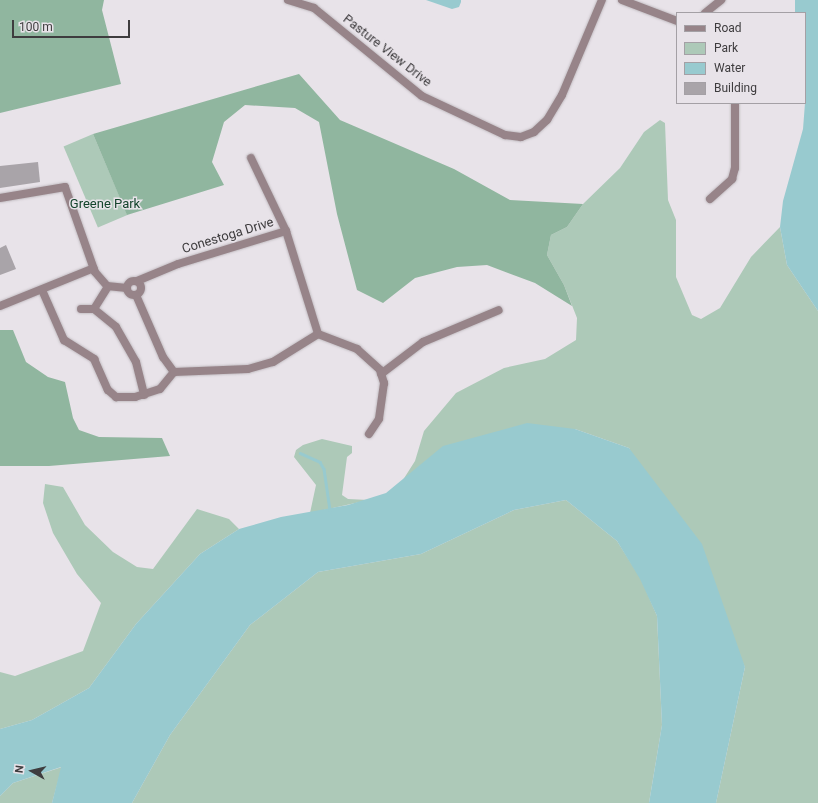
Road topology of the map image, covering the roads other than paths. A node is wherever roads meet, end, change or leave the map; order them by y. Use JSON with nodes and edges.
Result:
{"nodes":[{"id":1,"x":288,"y":0,"type":"edge"},
{"id":2,"x":602,"y":0,"type":"edge"},
{"id":3,"x":622,"y":0,"type":"edge"},
{"id":4,"x":721,"y":0,"type":"edge"},
{"id":5,"x":706,"y":12,"type":"edge"},
{"id":6,"x":676,"y":21,"type":"edge"},
{"id":7,"x":735,"y":104,"type":"edge"},
{"id":8,"x":251,"y":158,"type":"dead end"},
{"id":9,"x":0,"y":198,"type":"edge"},
{"id":10,"x":710,"y":199,"type":"dead end"},
{"id":11,"x":286,"y":231,"type":"junction"},
{"id":12,"x":94,"y":268,"type":"junction"},
{"id":13,"x":137,"y":281,"type":"junction"},
{"id":14,"x":108,"y":287,"type":"junction"},
{"id":15,"x":127,"y":288,"type":"junction"},
{"id":16,"x":42,"y":290,"type":"junction"},
{"id":17,"x":136,"y":295,"type":"junction"},
{"id":18,"x":0,"y":306,"type":"edge"},
{"id":19,"x":81,"y":309,"type":"dead end"},
{"id":20,"x":94,"y":309,"type":"junction"},
{"id":21,"x":499,"y":310,"type":"dead end"},
{"id":22,"x":318,"y":334,"type":"junction"},
{"id":23,"x":174,"y":372,"type":"junction"},
{"id":24,"x":381,"y":374,"type":"junction"},
{"id":25,"x":144,"y":395,"type":"junction"},
{"id":26,"x":369,"y":434,"type":"dead end"}],
"edges":[{"from":1,"to":2,"type":"street","name":"Pasture View Drive"},
{"from":3,"to":6,"type":"street"},
{"from":4,"to":5,"type":"street"},
{"from":7,"to":10,"type":"street"},
{"from":8,"to":11,"type":"street","name":"Conestoga Drive"},
{"from":9,"to":12,"type":"street"},
{"from":11,"to":13,"type":"street","name":"Conestoga Drive"},
{"from":11,"to":22,"type":"street","name":"Conestoga Drive"},
{"from":12,"to":14,"type":"street"},
{"from":12,"to":16,"type":"street"},
{"from":13,"to":15,"type":"street"},
{"from":13,"to":17,"type":"street"},
{"from":14,"to":15,"type":"street"},
{"from":14,"to":20,"type":"street"},
{"from":15,"to":17,"type":"street"},
{"from":16,"to":18,"type":"street"},
{"from":16,"to":25,"type":"street"},
{"from":17,"to":23,"type":"street"},
{"from":19,"to":20,"type":"street"},
{"from":20,"to":25,"type":"street"},
{"from":21,"to":24,"type":"street"},
{"from":22,"to":23,"type":"street"},
{"from":22,"to":24,"type":"street"},
{"from":23,"to":25,"type":"street"},
{"from":24,"to":26,"type":"street"}]}
